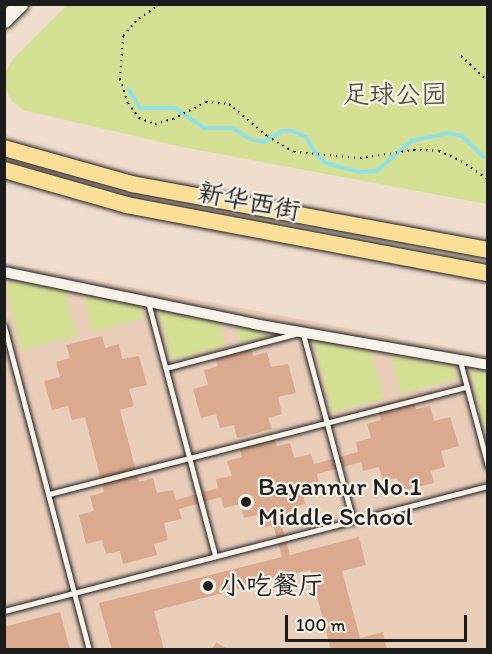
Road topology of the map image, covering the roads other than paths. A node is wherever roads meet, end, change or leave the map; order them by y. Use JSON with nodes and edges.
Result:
{"nodes":[{"id":1,"x":20,"y":4,"type":"edge"},
{"id":2,"x":4,"y":20,"type":"edge"},
{"id":3,"x":4,"y":148,"type":"edge"},
{"id":4,"x":4,"y":170,"type":"edge"},
{"id":5,"x":488,"y":250,"type":"edge"},
{"id":6,"x":4,"y":272,"type":"edge"},
{"id":7,"x":488,"y":273,"type":"edge"},
{"id":8,"x":148,"y":302,"type":"junction"},
{"id":9,"x":4,"y":326,"type":"edge"},
{"id":10,"x":303,"y":332,"type":"junction"},
{"id":11,"x":460,"y":361,"type":"junction"},
{"id":12,"x":488,"y":365,"type":"edge"},
{"id":13,"x":166,"y":369,"type":"junction"},
{"id":14,"x":467,"y":387,"type":"junction"},
{"id":15,"x":327,"y":423,"type":"junction"},
{"id":16,"x":190,"y":458,"type":"junction"},
{"id":17,"x":488,"y":466,"type":"edge"},
{"id":18,"x":488,"y":486,"type":"edge"},
{"id":19,"x":49,"y":494,"type":"junction"},
{"id":20,"x":353,"y":520,"type":"junction"},
{"id":21,"x":215,"y":556,"type":"junction"},
{"id":22,"x":74,"y":594,"type":"junction"},
{"id":23,"x":4,"y":611,"type":"edge"},
{"id":24,"x":89,"y":650,"type":"edge"}],
"edges":[{"from":1,"to":2,"type":"street"},
{"from":3,"to":5,"type":"main road","name":"新华西街"},
{"from":4,"to":7,"type":"main road","name":"新华西街"},
{"from":6,"to":8,"type":"street"},
{"from":8,"to":10,"type":"street"},
{"from":8,"to":13,"type":"lane"},
{"from":9,"to":19,"type":"lane"},
{"from":10,"to":11,"type":"street"},
{"from":10,"to":13,"type":"lane"},
{"from":10,"to":15,"type":"lane"},
{"from":11,"to":12,"type":"street"},
{"from":11,"to":14,"type":"lane"},
{"from":13,"to":16,"type":"lane"},
{"from":14,"to":15,"type":"lane"},
{"from":14,"to":17,"type":"lane"},
{"from":15,"to":16,"type":"lane"},
{"from":15,"to":20,"type":"lane"},
{"from":16,"to":19,"type":"lane"},
{"from":16,"to":21,"type":"lane"},
{"from":18,"to":20,"type":"lane"},
{"from":19,"to":22,"type":"lane"},
{"from":20,"to":21,"type":"lane"},
{"from":21,"to":22,"type":"lane"},
{"from":22,"to":23,"type":"lane"},
{"from":22,"to":24,"type":"lane"}]}
